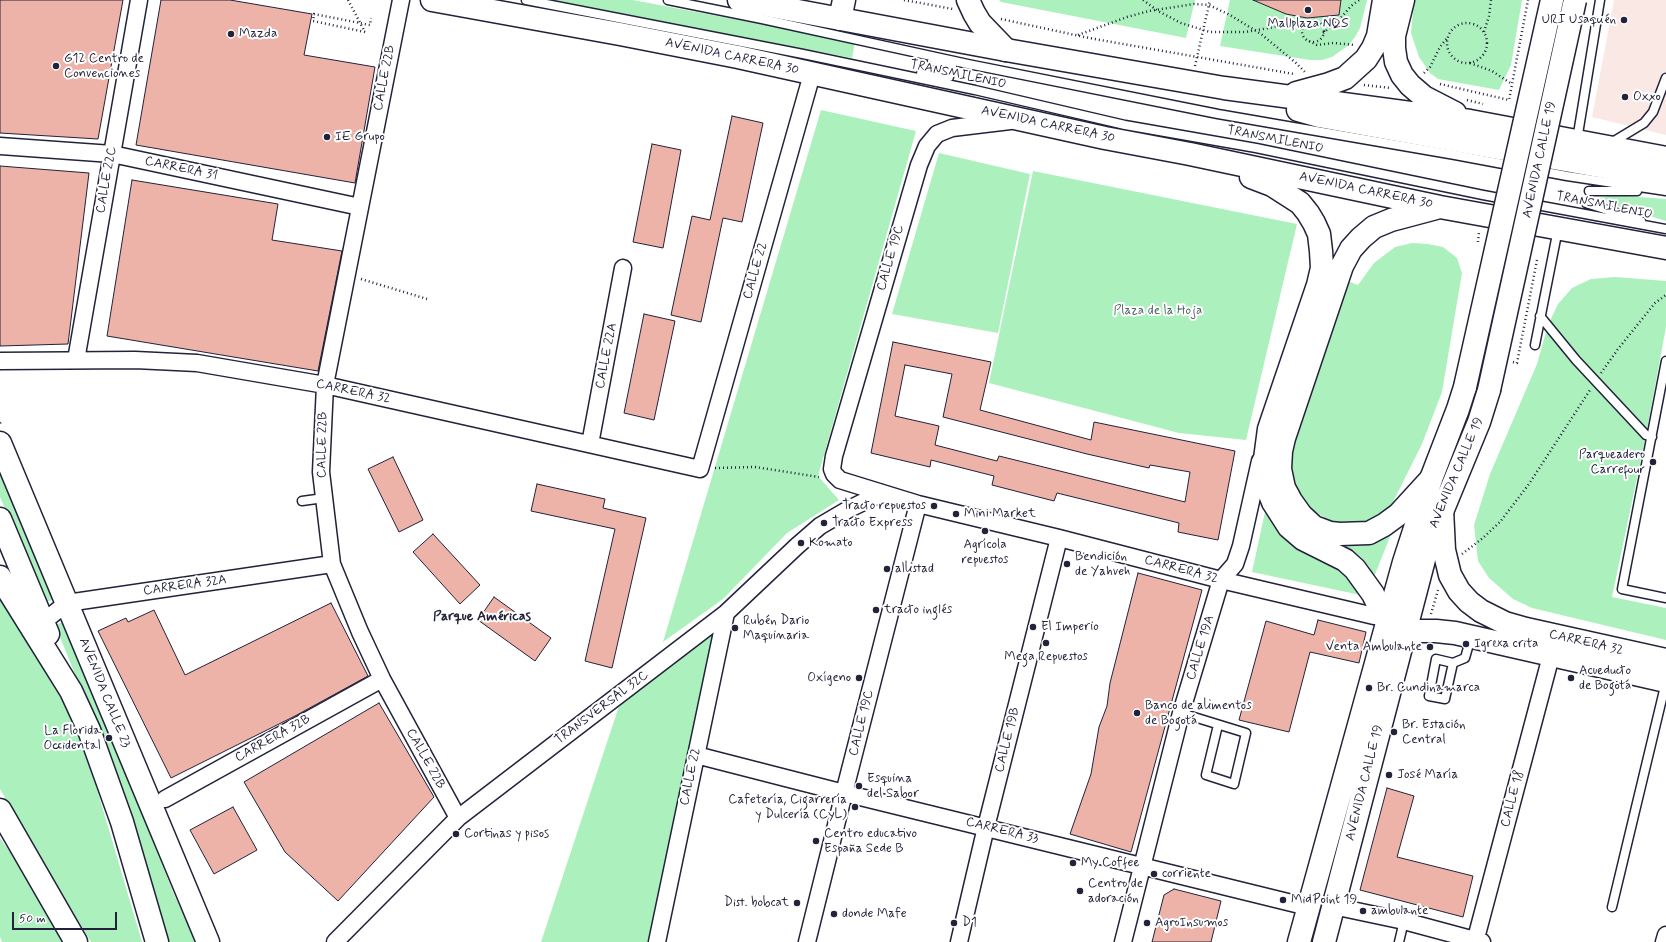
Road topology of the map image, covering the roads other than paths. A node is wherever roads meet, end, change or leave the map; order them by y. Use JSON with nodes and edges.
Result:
{"nodes":[{"id":1,"x":139,"y":0,"type":"edge"},
{"id":2,"x":401,"y":0,"type":"edge"},
{"id":3,"x":432,"y":0,"type":"edge"},
{"id":4,"x":526,"y":0,"type":"edge"},
{"id":5,"x":668,"y":0,"type":"edge"},
{"id":6,"x":739,"y":0,"type":"edge"},
{"id":7,"x":1384,"y":0,"type":"edge"},
{"id":8,"x":1403,"y":0,"type":"edge"},
{"id":9,"x":1552,"y":0,"type":"edge"},
{"id":10,"x":1575,"y":0,"type":"edge"},
{"id":11,"x":1600,"y":0,"type":"edge"},
{"id":12,"x":971,"y":6,"type":"edge"},
{"id":13,"x":842,"y":10,"type":"edge"},
{"id":14,"x":888,"y":46,"type":"junction"},
{"id":15,"x":1006,"y":50,"type":"junction"},
{"id":16,"x":952,"y":67,"type":"dead end"},
{"id":17,"x":881,"y":70,"type":"junction"},
{"id":18,"x":812,"y":74,"type":"junction"},
{"id":19,"x":950,"y":77,"type":"dead end"},
{"id":20,"x":1666,"y":78,"type":"edge"},
{"id":21,"x":1224,"y":88,"type":"junction"},
{"id":22,"x":1285,"y":96,"type":"junction"},
{"id":23,"x":1657,"y":102,"type":"junction"},
{"id":24,"x":1666,"y":103,"type":"edge"},
{"id":25,"x":1021,"y":120,"type":"junction"},
{"id":26,"x":1470,"y":121,"type":"junction"},
{"id":27,"x":1577,"y":141,"type":"junction"},
{"id":28,"x":0,"y":146,"type":"edge"},
{"id":29,"x":1606,"y":146,"type":"junction"},
{"id":30,"x":112,"y":154,"type":"junction"},
{"id":31,"x":1190,"y":154,"type":"junction"},
{"id":32,"x":1666,"y":158,"type":"edge"},
{"id":33,"x":1666,"y":187,"type":"edge"},
{"id":34,"x":1589,"y":191,"type":"dead end"},
{"id":35,"x":1586,"y":204,"type":"dead end"},
{"id":36,"x":360,"y":207,"type":"junction"},
{"id":37,"x":1440,"y":207,"type":"junction"},
{"id":38,"x":1558,"y":228,"type":"junction"},
{"id":39,"x":1666,"y":236,"type":"edge"},
{"id":40,"x":623,"y":268,"type":"dead end"},
{"id":41,"x":1540,"y":316,"type":"junction"},
{"id":42,"x":1535,"y":345,"type":"dead end"},
{"id":43,"x":76,"y":360,"type":"junction"},
{"id":44,"x":0,"y":361,"type":"edge"},
{"id":45,"x":1666,"y":361,"type":"edge"},
{"id":46,"x":325,"y":385,"type":"junction"},
{"id":47,"x":1269,"y":429,"type":"junction"},
{"id":48,"x":1652,"y":437,"type":"junction"},
{"id":49,"x":0,"y":444,"type":"edge"},
{"id":50,"x":590,"y":444,"type":"junction"},
{"id":51,"x":700,"y":469,"type":"joint"},
{"id":52,"x":836,"y":475,"type":"joint"},
{"id":53,"x":1431,"y":479,"type":"junction"},
{"id":54,"x":882,"y":493,"type":"junction"},
{"id":55,"x":324,"y":498,"type":"junction"},
{"id":56,"x":302,"y":501,"type":"dead end"},
{"id":57,"x":918,"y":504,"type":"junction"},
{"id":58,"x":1442,"y":509,"type":"junction"},
{"id":59,"x":0,"y":519,"type":"edge"},
{"id":60,"x":1059,"y":538,"type":"junction"},
{"id":61,"x":332,"y":564,"type":"junction"},
{"id":62,"x":0,"y":577,"type":"edge"},
{"id":63,"x":1221,"y":580,"type":"junction"},
{"id":64,"x":1666,"y":598,"type":"edge"},
{"id":65,"x":67,"y":603,"type":"junction"},
{"id":66,"x":726,"y":613,"type":"junction"},
{"id":67,"x":1381,"y":620,"type":"junction"},
{"id":68,"x":43,"y":622,"type":"junction"},
{"id":69,"x":1471,"y":637,"type":"junction"},
{"id":70,"x":1400,"y":646,"type":"junction"},
{"id":71,"x":1656,"y":655,"type":"edge"},
{"id":72,"x":1551,"y":656,"type":"junction"},
{"id":73,"x":1453,"y":663,"type":"junction"},
{"id":74,"x":382,"y":679,"type":"junction"},
{"id":75,"x":1666,"y":681,"type":"edge"},
{"id":76,"x":71,"y":691,"type":"junction"},
{"id":77,"x":1181,"y":714,"type":"junction"},
{"id":78,"x":1218,"y":725,"type":"junction"},
{"id":79,"x":696,"y":755,"type":"junction"},
{"id":80,"x":844,"y":793,"type":"junction"},
{"id":81,"x":164,"y":799,"type":"dead end"},
{"id":82,"x":0,"y":810,"type":"edge"},
{"id":83,"x":458,"y":818,"type":"junction"},
{"id":84,"x":0,"y":820,"type":"edge"},
{"id":85,"x":986,"y":827,"type":"junction"},
{"id":86,"x":15,"y":838,"type":"junction"},
{"id":87,"x":1142,"y":866,"type":"junction"},
{"id":88,"x":1333,"y":906,"type":"junction"},
{"id":89,"x":1308,"y":907,"type":"junction"},
{"id":90,"x":1612,"y":907,"type":"dead end"},
{"id":91,"x":1404,"y":921,"type":"junction"},
{"id":92,"x":1666,"y":935,"type":"edge"},
{"id":93,"x":154,"y":937,"type":"edge"},
{"id":94,"x":76,"y":942,"type":"edge"},
{"id":95,"x":208,"y":942,"type":"edge"},
{"id":96,"x":335,"y":942,"type":"edge"},
{"id":97,"x":657,"y":942,"type":"edge"},
{"id":98,"x":808,"y":942,"type":"edge"},
{"id":99,"x":959,"y":942,"type":"edge"},
{"id":100,"x":1123,"y":942,"type":"edge"},
{"id":101,"x":1299,"y":942,"type":"edge"},
{"id":102,"x":1324,"y":942,"type":"edge"},
{"id":103,"x":1399,"y":942,"type":"edge"},
{"id":104,"x":1478,"y":942,"type":"edge"},
{"id":105,"x":1664,"y":942,"type":"edge"}],
"edges":[{"from":1,"to":30,"type":"street","name":"CALLE 22C"},
{"from":2,"to":36,"type":"street","name":"CALLE 22B"},
{"from":3,"to":18,"type":"main road","name":"AVENIDA CARRERA 30"},
{"from":4,"to":17,"type":"lane","name":"TRANSMILENIO"},
{"from":5,"to":14,"type":"lane","name":"TRANSMILENIO"},
{"from":6,"to":13,"type":"main road"},
{"from":7,"to":22,"type":"main road"},
{"from":8,"to":26,"type":"main road"},
{"from":9,"to":53,"type":"main road","name":"AVENIDA CALLE 19","bridge":true},
{"from":10,"to":58,"type":"main road","name":"AVENIDA CALLE 19","bridge":true},
{"from":11,"to":27,"type":"lane"},
{"from":12,"to":15,"type":"main road"},
{"from":13,"to":15,"type":"main road"},
{"from":14,"to":16,"type":"lane","name":"TRANSMILENIO"},
{"from":14,"to":33,"type":"lane","name":"TRANSMILENIO"},
{"from":15,"to":21,"type":"main road"},
{"from":17,"to":19,"type":"lane","name":"TRANSMILENIO"},
{"from":17,"to":39,"type":"lane","name":"TRANSMILENIO"},
{"from":18,"to":25,"type":"main road","name":"AVENIDA CARRERA 30"},
{"from":18,"to":51,"type":"street","name":"CALLE 22"},
{"from":20,"to":23,"type":"lane"},
{"from":21,"to":22,"type":"main road"},
{"from":21,"to":33,"type":"main road"},
{"from":22,"to":26,"type":"main road"},
{"from":23,"to":24,"type":"lane"},
{"from":23,"to":29,"type":"lane"},
{"from":25,"to":31,"type":"main road","name":"AVENIDA CARRERA 30"},
{"from":25,"to":52,"type":"street","name":"CALLE 19C"},
{"from":26,"to":27,"type":"main road"},
{"from":27,"to":29,"type":"main road"},
{"from":28,"to":30,"type":"street","name":"CARRERA 31"},
{"from":29,"to":32,"type":"main road"},
{"from":30,"to":36,"type":"street","name":"CARRERA 31"},
{"from":30,"to":43,"type":"street","name":"CALLE 22C"},
{"from":31,"to":37,"type":"main road","name":"AVENIDA CARRERA 30"},
{"from":31,"to":47,"type":"main road"},
{"from":33,"to":34,"type":"lane","name":"TRANSMILENIO"},
{"from":35,"to":39,"type":"lane","name":"TRANSMILENIO"},
{"from":36,"to":46,"type":"street","name":"CALLE 22B"},
{"from":37,"to":38,"type":"main road","name":"AVENIDA CARRERA 30"},
{"from":37,"to":53,"type":"main road"},
{"from":38,"to":39,"type":"main road","name":"AVENIDA CARRERA 30"},
{"from":38,"to":41,"type":"lane"},
{"from":40,"to":50,"type":"street","name":"CALLE 22A"},
{"from":41,"to":42,"type":"lane"},
{"from":41,"to":48,"type":"lane"},
{"from":43,"to":44,"type":"street","name":"CARRERA 32"},
{"from":43,"to":46,"type":"street","name":"CARRERA 32"},
{"from":45,"to":48,"type":"lane"},
{"from":46,"to":50,"type":"street","name":"CARRERA 32"},
{"from":46,"to":55,"type":"street","name":"CALLE 22B"},
{"from":47,"to":63,"type":"street","name":"CALLE 19A"},
{"from":47,"to":67,"type":"main road"},
{"from":48,"to":64,"type":"lane"},
{"from":49,"to":65,"type":"main road","name":"AVENIDA CALLE 23"},
{"from":50,"to":51,"type":"street","name":"CARRERA 32"},
{"from":52,"to":54,"type":"street","name":"CARRERA 32"},
{"from":53,"to":67,"type":"main road","name":"AVENIDA CALLE 19"},
{"from":54,"to":57,"type":"street","name":"CARRERA 32"},
{"from":54,"to":66,"type":"street","name":"TRANSVERSAL 32C"},
{"from":55,"to":56,"type":"lane"},
{"from":55,"to":61,"type":"street","name":"CALLE 22B"},
{"from":57,"to":60,"type":"street","name":"CARRERA 32"},
{"from":57,"to":80,"type":"street","name":"CALLE 19C"},
{"from":58,"to":70,"type":"main road","name":"AVENIDA CALLE 19"},
{"from":58,"to":71,"type":"main road","name":"CARRERA 32"},
{"from":59,"to":68,"type":"main road"},
{"from":60,"to":63,"type":"street","name":"CARRERA 32"},
{"from":60,"to":85,"type":"street","name":"CALLE 19B"},
{"from":61,"to":65,"type":"street","name":"CARRERA 32A"},
{"from":61,"to":74,"type":"street","name":"CALLE 22B"},
{"from":62,"to":76,"type":"main road"},
{"from":63,"to":67,"type":"street","name":"CARRERA 32"},
{"from":63,"to":77,"type":"street","name":"CALLE 19A"},
{"from":65,"to":68,"type":"street","name":"CARRERA 32A"},
{"from":65,"to":95,"type":"main road","name":"AVENIDA CALLE 23"},
{"from":66,"to":79,"type":"street","name":"CALLE 22"},
{"from":66,"to":83,"type":"street","name":"TRANSVERSAL 32C"},
{"from":67,"to":89,"type":"main road","name":"AVENIDA CALLE 19"},
{"from":68,"to":76,"type":"main road"},
{"from":69,"to":70,"type":"main road","name":"CARRERA 32"},
{"from":69,"to":72,"type":"main road","name":"CARRERA 32"},
{"from":69,"to":73,"type":"lane"},
{"from":70,"to":88,"type":"main road","name":"AVENIDA CALLE 19"},
{"from":72,"to":75,"type":"main road","name":"CARRERA 32"},
{"from":72,"to":104,"type":"street","name":"CALLE 18"},
{"from":73,"to":73,"type":"lane"},
{"from":74,"to":81,"type":"street","name":"CARRERA 32B"},
{"from":74,"to":83,"type":"street","name":"CALLE 22B"},
{"from":75,"to":90,"type":"lane"},
{"from":76,"to":93,"type":"main road"},
{"from":77,"to":78,"type":"lane"},
{"from":77,"to":87,"type":"street","name":"CALLE 19A"},
{"from":78,"to":78,"type":"lane"},
{"from":79,"to":80,"type":"street","name":"CARRERA 33"},
{"from":79,"to":97,"type":"street","name":"CALLE 22"},
{"from":80,"to":85,"type":"street","name":"CARRERA 33"},
{"from":80,"to":98,"type":"street","name":"CALLE 19C"},
{"from":82,"to":86,"type":"main road"},
{"from":83,"to":96,"type":"street","name":"TRANSVERSAL 32C"},
{"from":84,"to":86,"type":"main road"},
{"from":85,"to":87,"type":"street","name":"CARRERA 33"},
{"from":85,"to":99,"type":"street","name":"CALLE 19B"},
{"from":86,"to":94,"type":"main road"},
{"from":87,"to":89,"type":"street","name":"CARRERA 33"},
{"from":87,"to":100,"type":"street","name":"CALLE 19A"},
{"from":88,"to":91,"type":"street"},
{"from":88,"to":102,"type":"main road","name":"AVENIDA CALLE 19"},
{"from":89,"to":101,"type":"main road","name":"AVENIDA CALLE 19"},
{"from":91,"to":103,"type":"lane"},
{"from":91,"to":104,"type":"street"},
{"from":92,"to":105,"type":"street"}]}
